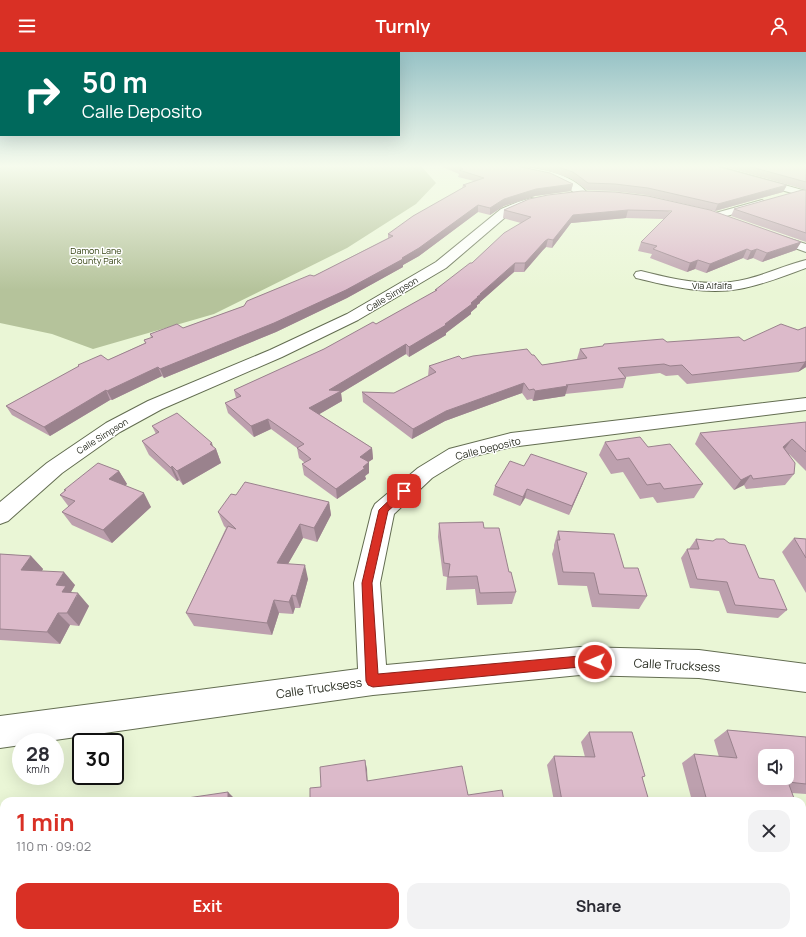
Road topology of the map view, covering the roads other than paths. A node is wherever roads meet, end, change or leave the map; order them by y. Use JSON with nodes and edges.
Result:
{"nodes":[{"id":1,"x":511,"y":207,"type":"edge"},
{"id":2,"x":740,"y":207,"type":"edge"},
{"id":3,"x":739,"y":224,"type":"edge"},
{"id":4,"x":761,"y":232,"type":"edge"},
{"id":5,"x":806,"y":248,"type":"edge"},
{"id":6,"x":806,"y":264,"type":"edge"},
{"id":7,"x":641,"y":275,"type":"dead end"},
{"id":8,"x":806,"y":404,"type":"edge"},
{"id":9,"x":0,"y":515,"type":"edge"},
{"id":10,"x":806,"y":678,"type":"edge"},
{"id":11,"x":373,"y":681,"type":"junction"},
{"id":12,"x":0,"y":732,"type":"edge"}],
"edges":[{"from":1,"to":9,"type":"street","name":"Calle Simpson"},
{"from":2,"to":3,"type":"street"},
{"from":4,"to":5,"type":"street"},
{"from":6,"to":7,"type":"street","name":"Via Alfalfa"},
{"from":8,"to":11,"type":"street","name":"Calle Deposito"},
{"from":10,"to":11,"type":"street","name":"Calle Trucksess"},
{"from":11,"to":12,"type":"street","name":"Calle Trucksess"}]}
